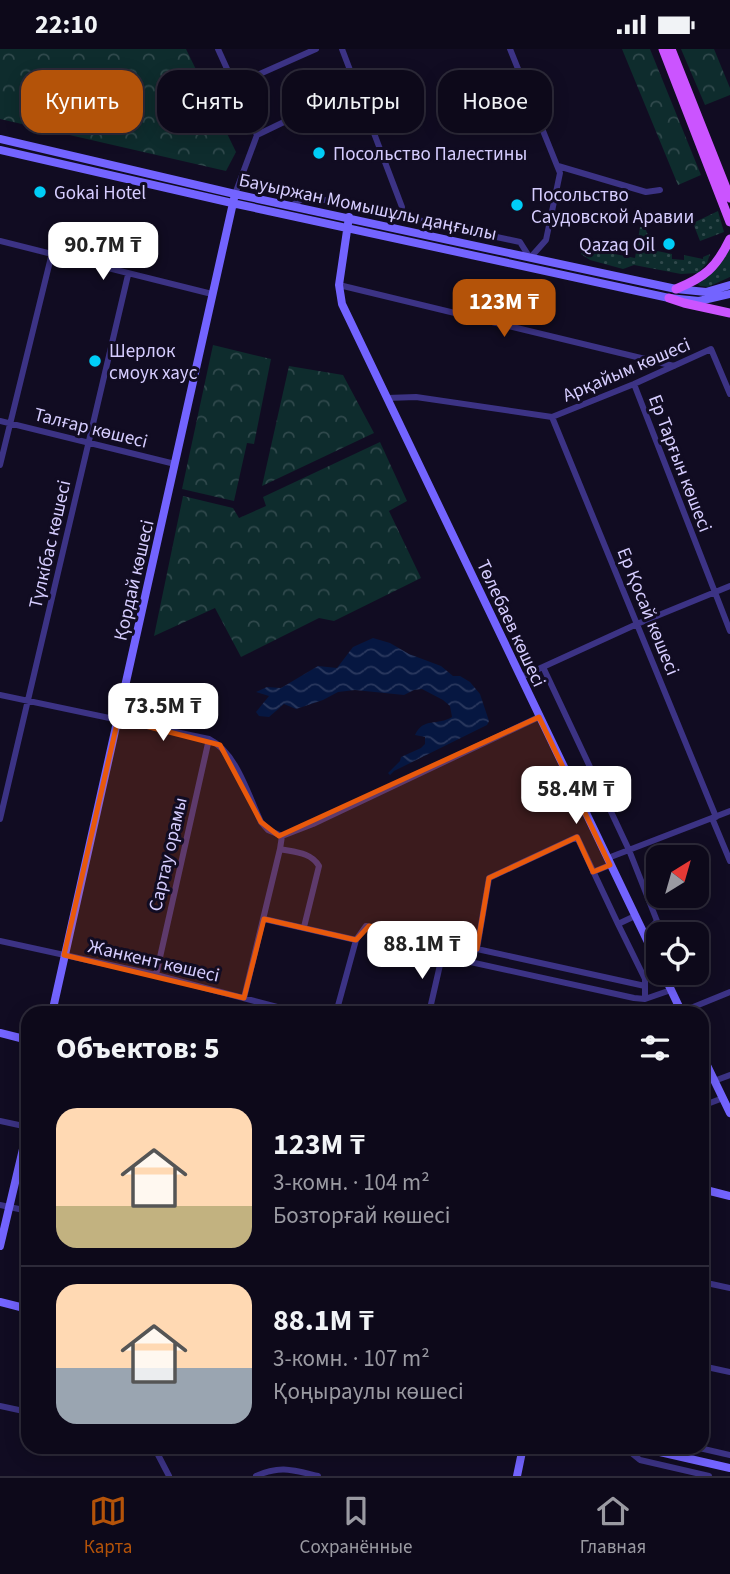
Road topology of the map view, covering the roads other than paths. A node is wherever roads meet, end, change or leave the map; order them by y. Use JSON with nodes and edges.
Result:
{"nodes":[{"id":1,"x":218,"y":49,"type":"edge"},
{"id":2,"x":316,"y":49,"type":"edge"},
{"id":3,"x":342,"y":49,"type":"edge"},
{"id":4,"x":510,"y":49,"type":"edge"},
{"id":5,"x":663,"y":49,"type":"edge"},
{"id":6,"x":671,"y":49,"type":"edge"},
{"id":7,"x":228,"y":70,"type":"edge"},
{"id":8,"x":268,"y":70,"type":"edge"},
{"id":9,"x":282,"y":123,"type":"edge"},
{"id":10,"x":257,"y":135,"type":"joint"},
{"id":11,"x":0,"y":139,"type":"edge"},
{"id":12,"x":0,"y":150,"type":"edge"},
{"id":13,"x":558,"y":166,"type":"junction"},
{"id":14,"x":660,"y":190,"type":"dead end"},
{"id":15,"x":235,"y":194,"type":"junction"},
{"id":16,"x":730,"y":198,"type":"edge"},
{"id":17,"x":232,"y":203,"type":"junction"},
{"id":18,"x":293,"y":205,"type":"junction"},
{"id":19,"x":400,"y":216,"type":"junction"},
{"id":20,"x":349,"y":217,"type":"junction"},
{"id":21,"x":730,"y":222,"type":"edge"},
{"id":22,"x":348,"y":228,"type":"junction"},
{"id":23,"x":730,"y":239,"type":"edge"},
{"id":24,"x":0,"y":241,"type":"edge"},
{"id":25,"x":52,"y":253,"type":"junction"},
{"id":26,"x":530,"y":258,"type":"junction"},
{"id":27,"x":128,"y":275,"type":"junction"},
{"id":28,"x":339,"y":285,"type":"junction"},
{"id":29,"x":730,"y":285,"type":"edge"},
{"id":30,"x":672,"y":293,"type":"junction"},
{"id":31,"x":212,"y":294,"type":"junction"},
{"id":32,"x":730,"y":294,"type":"edge"},
{"id":33,"x":730,"y":313,"type":"edge"},
{"id":34,"x":675,"y":366,"type":"junction"},
{"id":35,"x":634,"y":384,"type":"junction"},
{"id":36,"x":730,"y":394,"type":"edge"},
{"id":37,"x":387,"y":398,"type":"junction"},
{"id":38,"x":552,"y":417,"type":"junction"},
{"id":39,"x":0,"y":421,"type":"edge"},
{"id":40,"x":10,"y":423,"type":"junction"},
{"id":41,"x":89,"y":444,"type":"junction"},
{"id":42,"x":175,"y":464,"type":"junction"},
{"id":43,"x":0,"y":465,"type":"edge"},
{"id":44,"x":730,"y":586,"type":"edge"},
{"id":45,"x":715,"y":592,"type":"junction"},
{"id":46,"x":637,"y":624,"type":"junction"},
{"id":47,"x":730,"y":631,"type":"edge"},
{"id":48,"x":543,"y":667,"type":"junction"},
{"id":49,"x":521,"y":677,"type":"junction"},
{"id":50,"x":0,"y":695,"type":"edge"},
{"id":51,"x":28,"y":703,"type":"junction"},
{"id":52,"x":539,"y":717,"type":"junction"},
{"id":53,"x":118,"y":719,"type":"junction"},
{"id":54,"x":209,"y":739,"type":"junction"},
{"id":55,"x":730,"y":811,"type":"edge"},
{"id":56,"x":714,"y":818,"type":"junction"},
{"id":57,"x":0,"y":819,"type":"edge"},
{"id":58,"x":282,"y":835,"type":"junction"},
{"id":59,"x":280,"y":849,"type":"junction"},
{"id":60,"x":629,"y":850,"type":"junction"},
{"id":61,"x":609,"y":861,"type":"junction"},
{"id":62,"x":730,"y":861,"type":"edge"},
{"id":63,"x":593,"y":872,"type":"junction"},
{"id":64,"x":635,"y":916,"type":"junction"},
{"id":65,"x":264,"y":919,"type":"junction"},
{"id":66,"x":618,"y":924,"type":"junction"},
{"id":67,"x":304,"y":927,"type":"junction"},
{"id":68,"x":644,"y":935,"type":"junction"},
{"id":69,"x":646,"y":939,"type":"edge"},
{"id":70,"x":356,"y":940,"type":"junction"},
{"id":71,"x":0,"y":941,"type":"edge"},
{"id":72,"x":445,"y":943,"type":"junction"},
{"id":73,"x":477,"y":949,"type":"junction"},
{"id":74,"x":64,"y":955,"type":"junction"},
{"id":75,"x":443,"y":955,"type":"junction"},
{"id":76,"x":517,"y":957,"type":"junction"},
{"id":77,"x":515,"y":972,"type":"junction"},
{"id":78,"x":156,"y":975,"type":"junction"},
{"id":79,"x":669,"y":985,"type":"edge"},
{"id":80,"x":645,"y":986,"type":"junction"},
{"id":81,"x":671,"y":990,"type":"junction"},
{"id":82,"x":730,"y":992,"type":"edge"},
{"id":83,"x":244,"y":998,"type":"junction"},
{"id":84,"x":645,"y":999,"type":"junction"},
{"id":85,"x":53,"y":1006,"type":"edge"},
{"id":86,"x":274,"y":1006,"type":"edge"},
{"id":87,"x":338,"y":1006,"type":"edge"},
{"id":88,"x":431,"y":1006,"type":"edge"},
{"id":89,"x":679,"y":1006,"type":"edge"},
{"id":90,"x":698,"y":1006,"type":"edge"},
{"id":91,"x":0,"y":1033,"type":"edge"},
{"id":92,"x":21,"y":1038,"type":"edge"},
{"id":93,"x":709,"y":1070,"type":"edge"},
{"id":94,"x":730,"y":1075,"type":"edge"},
{"id":95,"x":714,"y":1081,"type":"junction"},
{"id":96,"x":723,"y":1098,"type":"junction"},
{"id":97,"x":709,"y":1103,"type":"edge"},
{"id":98,"x":730,"y":1113,"type":"edge"},
{"id":99,"x":0,"y":1121,"type":"edge"},
{"id":100,"x":21,"y":1126,"type":"edge"},
{"id":101,"x":21,"y":1150,"type":"edge"},
{"id":102,"x":709,"y":1191,"type":"edge"},
{"id":103,"x":730,"y":1196,"type":"edge"},
{"id":104,"x":4,"y":1206,"type":"edge"},
{"id":105,"x":21,"y":1210,"type":"edge"},
{"id":106,"x":0,"y":1246,"type":"edge"},
{"id":107,"x":709,"y":1284,"type":"edge"},
{"id":108,"x":730,"y":1288,"type":"edge"},
{"id":109,"x":0,"y":1302,"type":"edge"},
{"id":110,"x":21,"y":1307,"type":"edge"},
{"id":111,"x":709,"y":1368,"type":"edge"},
{"id":112,"x":730,"y":1372,"type":"edge"},
{"id":113,"x":0,"y":1406,"type":"edge"},
{"id":114,"x":21,"y":1410,"type":"edge"},
{"id":115,"x":709,"y":1450,"type":"edge"},
{"id":116,"x":158,"y":1454,"type":"edge"},
{"id":117,"x":522,"y":1454,"type":"edge"},
{"id":118,"x":633,"y":1454,"type":"edge"},
{"id":119,"x":669,"y":1454,"type":"edge"},
{"id":120,"x":730,"y":1455,"type":"edge"},
{"id":121,"x":730,"y":1468,"type":"edge"},
{"id":122,"x":169,"y":1476,"type":"edge"},
{"id":123,"x":257,"y":1476,"type":"edge"},
{"id":124,"x":318,"y":1476,"type":"edge"},
{"id":125,"x":517,"y":1476,"type":"edge"},
{"id":126,"x":709,"y":1476,"type":"edge"}],
"edges":[{"from":1,"to":7,"type":"street"},
{"from":2,"to":8,"type":"street"},
{"from":3,"to":19,"type":"street"},
{"from":4,"to":13,"type":"street"},
{"from":5,"to":21,"type":"main road"},
{"from":6,"to":16,"type":"main road"},
{"from":9,"to":10,"type":"street"},
{"from":10,"to":15,"type":"street"},
{"from":11,"to":15,"type":"street","name":"Бауыржан Момышұлы даңғылы"},
{"from":12,"to":17,"type":"street","name":"Бауыржан Момышұлы даңғылы"},
{"from":13,"to":14,"type":"street"},
{"from":13,"to":26,"type":"street"},
{"from":15,"to":17,"type":"street","name":"Қордай көшесі"},
{"from":15,"to":18,"type":"street","name":"Бауыржан Момышұлы даңғылы"},
{"from":17,"to":22,"type":"street","name":"Бауыржан Момышұлы даңғылы"},
{"from":17,"to":31,"type":"street","name":"Қордай көшесі"},
{"from":18,"to":19,"type":"street"},
{"from":18,"to":20,"type":"street","name":"Бауыржан Момышұлы даңғылы"},
{"from":19,"to":26,"type":"street"},
{"from":20,"to":22,"type":"street"},
{"from":20,"to":26,"type":"street","name":"Бауыржан Момышұлы даңғылы"},
{"from":22,"to":28,"type":"street"},
{"from":22,"to":30,"type":"street","name":"Бауыржан Момышұлы даңғылы"},
{"from":23,"to":30,"type":"main road"},
{"from":24,"to":25,"type":"street"},
{"from":25,"to":27,"type":"street"},
{"from":25,"to":40,"type":"street"},
{"from":26,"to":30,"type":"street","name":"Бауыржан Момышұлы даңғылы"},
{"from":27,"to":31,"type":"street"},
{"from":27,"to":41,"type":"street","name":"Түлкібас көшесі"},
{"from":28,"to":34,"type":"street"},
{"from":28,"to":37,"type":"street","name":"Төлебаев көшесі"},
{"from":29,"to":30,"type":"street","name":"Бауыржан Момышұлы даңғылы"},
{"from":30,"to":32,"type":"street","name":"Бауыржан Момышұлы даңғылы"},
{"from":30,"to":33,"type":"main road"},
{"from":31,"to":42,"type":"street","name":"Қордай көшесі"},
{"from":34,"to":35,"type":"street","name":"Арқайым көшесі"},
{"from":34,"to":36,"type":"street","name":"Арқайым көшесі"},
{"from":35,"to":38,"type":"street","name":"Арқайым көшесі"},
{"from":35,"to":45,"type":"street","name":"Ер Тарғын көшесі"},
{"from":37,"to":38,"type":"street","name":"Арқайым көшесі"},
{"from":37,"to":49,"type":"street","name":"Төлебаев көшесі"},
{"from":38,"to":46,"type":"street","name":"Ер Қосай көшесі"},
{"from":39,"to":40,"type":"street","name":"Талғар көшесі"},
{"from":40,"to":41,"type":"street","name":"Талғар көшесі"},
{"from":40,"to":43,"type":"street"},
{"from":41,"to":42,"type":"street","name":"Талғар көшесі"},
{"from":41,"to":51,"type":"street","name":"Түлкібас көшесі"},
{"from":42,"to":53,"type":"street","name":"Қордай көшесі"},
{"from":44,"to":45,"type":"street"},
{"from":45,"to":46,"type":"street"},
{"from":45,"to":47,"type":"street","name":"Ер Тарғын көшесі"},
{"from":46,"to":48,"type":"street"},
{"from":46,"to":56,"type":"street","name":"Ер Қосай көшесі"},
{"from":48,"to":49,"type":"street"},
{"from":48,"to":60,"type":"street"},
{"from":49,"to":52,"type":"street","name":"Төлебаев көшесі"},
{"from":50,"to":51,"type":"street"},
{"from":51,"to":53,"type":"street"},
{"from":51,"to":57,"type":"street","name":"Түлкібас көшесі"},
{"from":52,"to":58,"type":"street"},
{"from":52,"to":61,"type":"street","name":"Төлебаев көшесі"},
{"from":53,"to":54,"type":"street"},
{"from":53,"to":74,"type":"street","name":"Қордай көшесі"},
{"from":54,"to":58,"type":"street"},
{"from":54,"to":78,"type":"street","name":"Сартау орамы"},
{"from":55,"to":56,"type":"street"},
{"from":56,"to":60,"type":"street"},
{"from":56,"to":62,"type":"street","name":"Ер Қосай көшесі"},
{"from":58,"to":59,"type":"street"},
{"from":59,"to":65,"type":"street"},
{"from":59,"to":67,"type":"street"},
{"from":60,"to":61,"type":"street"},
{"from":60,"to":68,"type":"street"},
{"from":61,"to":63,"type":"street"},
{"from":61,"to":64,"type":"street","name":"Төлебаев көшесі"},
{"from":63,"to":66,"type":"street"},
{"from":63,"to":73,"type":"street"},
{"from":64,"to":66,"type":"street"},
{"from":64,"to":68,"type":"street","name":"Төлебаев көшесі"},
{"from":65,"to":67,"type":"street"},
{"from":65,"to":83,"type":"street"},
{"from":66,"to":80,"type":"street"},
{"from":67,"to":70,"type":"street"},
{"from":68,"to":69,"type":"street","name":"Төлебаев көшесі"},
{"from":70,"to":72,"type":"street"},
{"from":70,"to":87,"type":"street"},
{"from":71,"to":74,"type":"street","name":"Жанкент көшесі"},
{"from":72,"to":73,"type":"street"},
{"from":72,"to":75,"type":"street"},
{"from":73,"to":76,"type":"street"},
{"from":74,"to":78,"type":"street","name":"Жанкент көшесі"},
{"from":74,"to":85,"type":"street","name":"Қордай көшесі"},
{"from":75,"to":77,"type":"street"},
{"from":75,"to":88,"type":"street"},
{"from":76,"to":77,"type":"street"},
{"from":76,"to":80,"type":"street"},
{"from":77,"to":84,"type":"street"},
{"from":78,"to":83,"type":"street","name":"Жанкент көшесі"},
{"from":79,"to":81,"type":"street"},
{"from":80,"to":84,"type":"street"},
{"from":81,"to":84,"type":"street"},
{"from":81,"to":89,"type":"street"},
{"from":82,"to":90,"type":"street"},
{"from":83,"to":86,"type":"street","name":"Жанкент көшесі"},
{"from":91,"to":92,"type":"street"},
{"from":93,"to":95,"type":"street"},
{"from":94,"to":95,"type":"street"},
{"from":95,"to":96,"type":"street"},
{"from":96,"to":97,"type":"street"},
{"from":96,"to":98,"type":"street"},
{"from":99,"to":100,"type":"street"},
{"from":101,"to":104,"type":"street"},
{"from":102,"to":103,"type":"street"},
{"from":104,"to":105,"type":"street"},
{"from":104,"to":106,"type":"street"},
{"from":107,"to":108,"type":"street"},
{"from":109,"to":110,"type":"street"},
{"from":111,"to":112,"type":"street"},
{"from":113,"to":114,"type":"street"},
{"from":115,"to":120,"type":"street"},
{"from":116,"to":122,"type":"street"},
{"from":117,"to":125,"type":"street"},
{"from":118,"to":126,"type":"street"},
{"from":119,"to":121,"type":"street"},
{"from":123,"to":124,"type":"street"}]}
